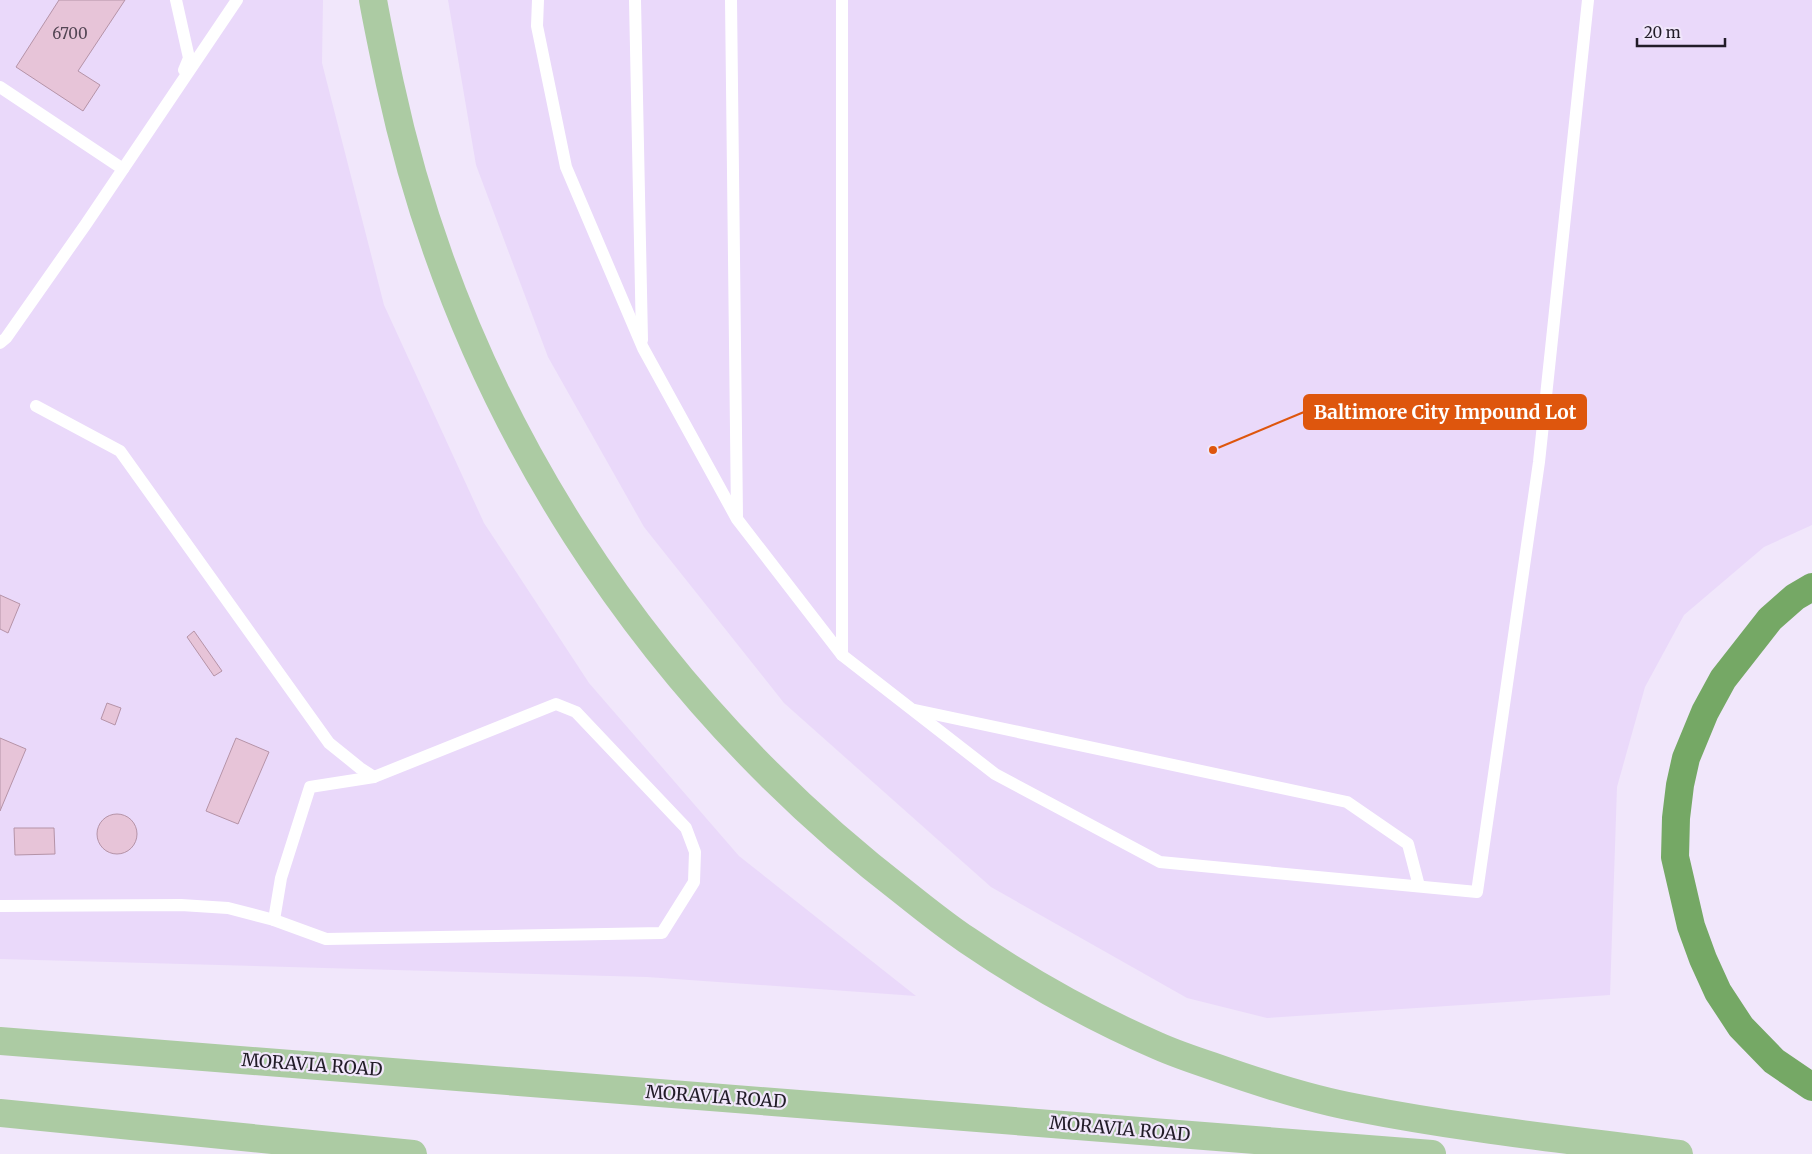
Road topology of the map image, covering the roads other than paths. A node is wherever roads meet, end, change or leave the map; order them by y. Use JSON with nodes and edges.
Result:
{"nodes":[{"id":1,"x":176,"y":0,"type":"edge"},
{"id":2,"x":237,"y":0,"type":"edge"},
{"id":3,"x":373,"y":0,"type":"edge"},
{"id":4,"x":538,"y":0,"type":"edge"},
{"id":5,"x":635,"y":0,"type":"edge"},
{"id":6,"x":731,"y":0,"type":"edge"},
{"id":7,"x":842,"y":0,"type":"edge"},
{"id":8,"x":1588,"y":0,"type":"edge"},
{"id":9,"x":179,"y":84,"type":"junction"},
{"id":10,"x":0,"y":87,"type":"edge"},
{"id":11,"x":123,"y":169,"type":"junction"},
{"id":12,"x":0,"y":343,"type":"edge"},
{"id":13,"x":642,"y":348,"type":"junction"},
{"id":14,"x":36,"y":406,"type":"dead end"},
{"id":15,"x":738,"y":519,"type":"junction"},
{"id":16,"x":1812,"y":587,"type":"edge"},
{"id":17,"x":842,"y":655,"type":"junction"},
{"id":18,"x":911,"y":709,"type":"junction"},
{"id":19,"x":374,"y":777,"type":"junction"},
{"id":20,"x":1419,"y":886,"type":"junction"},
{"id":21,"x":0,"y":906,"type":"edge"},
{"id":22,"x":274,"y":920,"type":"junction"},
{"id":23,"x":0,"y":1041,"type":"edge"},
{"id":24,"x":1812,"y":1087,"type":"edge"},
{"id":25,"x":0,"y":1113,"type":"edge"},
{"id":26,"x":413,"y":1154,"type":"edge"},
{"id":27,"x":1432,"y":1154,"type":"edge"},
{"id":28,"x":1679,"y":1154,"type":"edge"}],
"edges":[{"from":1,"to":9,"type":"lane"},
{"from":2,"to":9,"type":"lane"},
{"from":3,"to":28,"type":"main road"},
{"from":4,"to":13,"type":"lane"},
{"from":5,"to":13,"type":"lane"},
{"from":6,"to":15,"type":"lane"},
{"from":7,"to":17,"type":"lane"},
{"from":8,"to":20,"type":"lane"},
{"from":9,"to":11,"type":"lane"},
{"from":10,"to":11,"type":"lane"},
{"from":11,"to":12,"type":"lane"},
{"from":13,"to":15,"type":"lane"},
{"from":14,"to":19,"type":"lane"},
{"from":15,"to":17,"type":"lane"},
{"from":16,"to":24,"type":"highway"},
{"from":17,"to":18,"type":"lane"},
{"from":18,"to":20,"type":"lane"},
{"from":18,"to":20,"type":"lane"},
{"from":19,"to":22,"type":"lane"},
{"from":19,"to":22,"type":"lane"},
{"from":21,"to":22,"type":"lane"},
{"from":23,"to":27,"type":"main road","name":"MORAVIA ROAD"},
{"from":25,"to":26,"type":"main road"}]}
